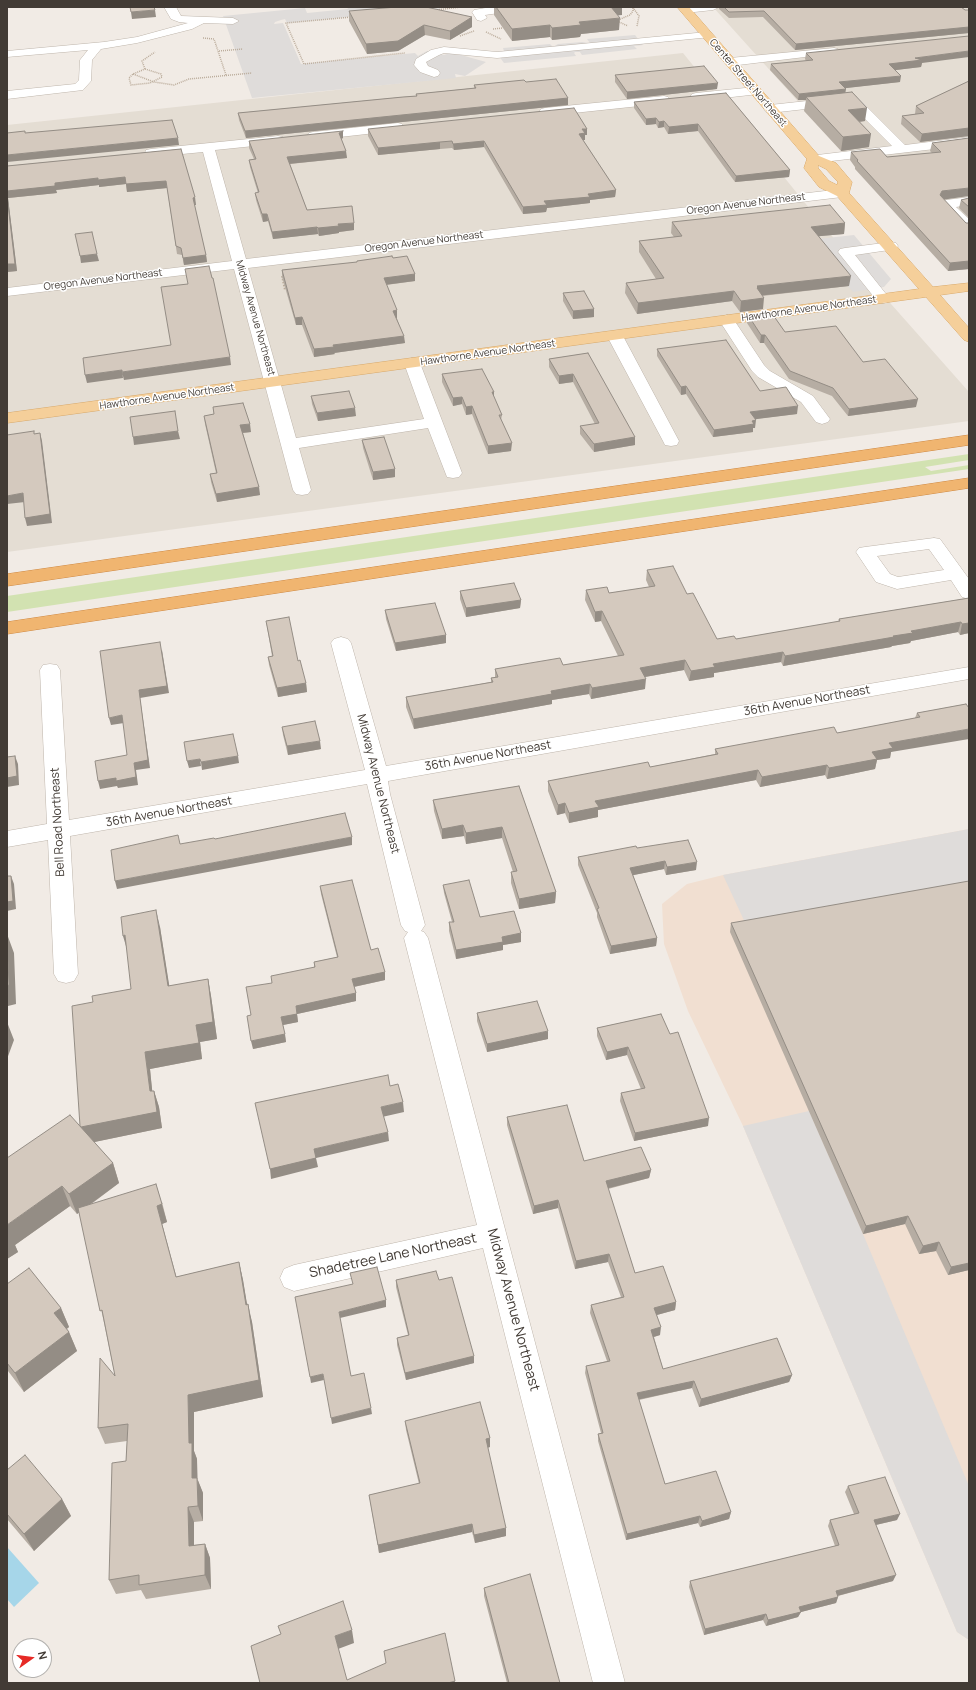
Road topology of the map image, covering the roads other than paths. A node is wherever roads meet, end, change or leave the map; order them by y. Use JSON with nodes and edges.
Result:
{"nodes":[{"id":1,"x":170,"y":7,"type":"edge"},
{"id":2,"x":497,"y":7,"type":"edge"},
{"id":3,"x":713,"y":7,"type":"edge"},
{"id":4,"x":684,"y":8,"type":"edge"},
{"id":5,"x":481,"y":18,"type":"dead end"},
{"id":6,"x":202,"y":20,"type":"junction"},
{"id":7,"x":233,"y":21,"type":"dead end"},
{"id":8,"x":706,"y":35,"type":"junction"},
{"id":9,"x":97,"y":46,"type":"junction"},
{"id":10,"x":842,"y":50,"type":"edge"},
{"id":11,"x":7,"y":54,"type":"edge"},
{"id":12,"x":730,"y":62,"type":"junction"},
{"id":13,"x":434,"y":73,"type":"dead end"},
{"id":14,"x":754,"y":91,"type":"junction"},
{"id":15,"x":7,"y":95,"type":"edge"},
{"id":16,"x":770,"y":109,"type":"junction"},
{"id":17,"x":533,"y":113,"type":"edge"},
{"id":18,"x":407,"y":126,"type":"edge"},
{"id":19,"x":301,"y":137,"type":"edge"},
{"id":20,"x":287,"y":139,"type":"edge"},
{"id":21,"x":969,"y":141,"type":"edge"},
{"id":22,"x":208,"y":147,"type":"junction"},
{"id":23,"x":902,"y":149,"type":"junction"},
{"id":24,"x":137,"y":154,"type":"edge"},
{"id":25,"x":814,"y":159,"type":"junction"},
{"id":26,"x":842,"y":193,"type":"junction"},
{"id":27,"x":969,"y":201,"type":"edge"},
{"id":28,"x":969,"y":227,"type":"edge"},
{"id":29,"x":891,"y":246,"type":"junction"},
{"id":30,"x":240,"y":263,"type":"junction"},
{"id":31,"x":969,"y":287,"type":"edge"},
{"id":32,"x":7,"y":292,"type":"edge"},
{"id":33,"x":931,"y":293,"type":"junction"},
{"id":34,"x":883,"y":299,"type":"junction"},
{"id":35,"x":726,"y":320,"type":"junction"},
{"id":36,"x":615,"y":336,"type":"junction"},
{"id":37,"x":969,"y":337,"type":"edge"},
{"id":38,"x":412,"y":363,"type":"junction"},
{"id":39,"x":273,"y":382,"type":"junction"},
{"id":40,"x":7,"y":418,"type":"edge"},
{"id":41,"x":822,"y":419,"type":"dead end"},
{"id":42,"x":434,"y":422,"type":"junction"},
{"id":43,"x":969,"y":440,"type":"edge"},
{"id":44,"x":671,"y":441,"type":"dead end"},
{"id":45,"x":290,"y":444,"type":"junction"},
{"id":46,"x":453,"y":472,"type":"dead end"},
{"id":47,"x":969,"y":483,"type":"edge"},
{"id":48,"x":302,"y":490,"type":"dead end"},
{"id":49,"x":956,"y":574,"type":"junction"},
{"id":50,"x":7,"y":580,"type":"edge"},
{"id":51,"x":969,"y":593,"type":"edge"},
{"id":52,"x":7,"y":628,"type":"edge"},
{"id":53,"x":341,"y":643,"type":"dead end"},
{"id":54,"x":50,"y":670,"type":"dead end"},
{"id":55,"x":969,"y":673,"type":"edge"},
{"id":56,"x":377,"y":776,"type":"junction"},
{"id":57,"x":59,"y":831,"type":"junction"},
{"id":58,"x":7,"y":839,"type":"edge"},
{"id":59,"x":66,"y":974,"type":"dead end"},
{"id":60,"x":493,"y":1234,"type":"junction"},
{"id":61,"x":294,"y":1278,"type":"dead end"},
{"id":62,"x":609,"y":1683,"type":"edge"}],
"edges":[{"from":1,"to":6,"type":"street"},
{"from":2,"to":5,"type":"street"},
{"from":3,"to":4,"type":"street"},
{"from":4,"to":8,"type":"main road","name":"Center Street Northeast"},
{"from":6,"to":7,"type":"street"},
{"from":6,"to":9,"type":"street"},
{"from":8,"to":12,"type":"main road","name":"Center Street Northeast"},
{"from":8,"to":13,"type":"street"},
{"from":9,"to":11,"type":"street"},
{"from":9,"to":15,"type":"street"},
{"from":10,"to":12,"type":"street"},
{"from":12,"to":14,"type":"main road","name":"Center Street Northeast"},
{"from":14,"to":16,"type":"main road","name":"Center Street Northeast"},
{"from":14,"to":17,"type":"street"},
{"from":16,"to":23,"type":"street"},
{"from":16,"to":25,"type":"main road","name":"Center Street Northeast"},
{"from":18,"to":19,"type":"street"},
{"from":20,"to":22,"type":"street"},
{"from":21,"to":23,"type":"street"},
{"from":22,"to":24,"type":"street"},
{"from":22,"to":30,"type":"street","name":"Midway Avenue Northeast"},
{"from":23,"to":25,"type":"street"},
{"from":25,"to":26,"type":"main road","name":"Center Street Northeast"},
{"from":26,"to":29,"type":"main road","name":"Center Street Northeast"},
{"from":26,"to":30,"type":"street","name":"Oregon Avenue Northeast"},
{"from":27,"to":28,"type":"street"},
{"from":29,"to":33,"type":"main road","name":"Center Street Northeast"},
{"from":29,"to":34,"type":"street"},
{"from":30,"to":32,"type":"street","name":"Oregon Avenue Northeast"},
{"from":30,"to":39,"type":"street","name":"Midway Avenue Northeast"},
{"from":31,"to":33,"type":"main road","name":"Hawthorne Avenue Northeast"},
{"from":33,"to":34,"type":"main road","name":"Hawthorne Avenue Northeast"},
{"from":33,"to":37,"type":"main road","name":"Center Street Northeast"},
{"from":34,"to":35,"type":"main road","name":"Hawthorne Avenue Northeast"},
{"from":35,"to":36,"type":"main road","name":"Hawthorne Avenue Northeast"},
{"from":35,"to":41,"type":"street"},
{"from":36,"to":38,"type":"main road","name":"Hawthorne Avenue Northeast"},
{"from":36,"to":44,"type":"street"},
{"from":38,"to":39,"type":"main road","name":"Hawthorne Avenue Northeast"},
{"from":38,"to":42,"type":"street"},
{"from":39,"to":40,"type":"main road","name":"Hawthorne Avenue Northeast"},
{"from":39,"to":45,"type":"street","name":"Midway Avenue Northeast"},
{"from":42,"to":45,"type":"street"},
{"from":42,"to":46,"type":"street"},
{"from":43,"to":50,"type":"highway"},
{"from":45,"to":48,"type":"street","name":"Midway Avenue Northeast"},
{"from":47,"to":52,"type":"highway"},
{"from":49,"to":49,"type":"street"},
{"from":49,"to":51,"type":"street"},
{"from":53,"to":56,"type":"street","name":"Midway Avenue Northeast"},
{"from":54,"to":57,"type":"street","name":"Bell Road Northeast"},
{"from":55,"to":56,"type":"street","name":"36th Avenue Northeast"},
{"from":56,"to":57,"type":"street","name":"36th Avenue Northeast"},
{"from":56,"to":60,"type":"street","name":"Midway Avenue Northeast"},
{"from":57,"to":58,"type":"street","name":"36th Avenue Northeast"},
{"from":57,"to":59,"type":"street","name":"Bell Road Northeast"},
{"from":60,"to":61,"type":"street","name":"Shadetree Lane Northeast"},
{"from":60,"to":62,"type":"street","name":"Midway Avenue Northeast"}]}
